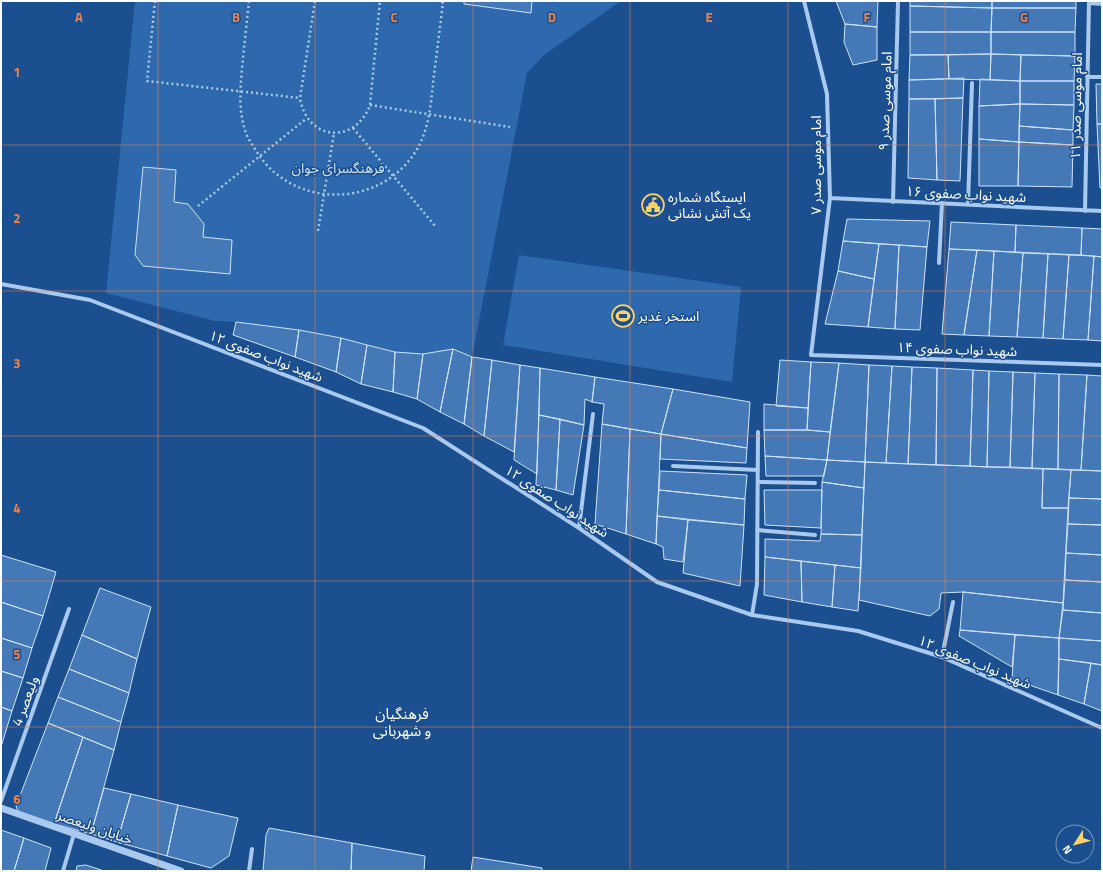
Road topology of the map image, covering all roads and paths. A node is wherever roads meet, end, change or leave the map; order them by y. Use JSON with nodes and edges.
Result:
{"nodes":[{"id":1,"x":155,"y":1,"type":"edge"},
{"id":2,"x":249,"y":1,"type":"edge"},
{"id":3,"x":315,"y":1,"type":"edge"},
{"id":4,"x":380,"y":1,"type":"edge"},
{"id":5,"x":441,"y":1,"type":"edge"},
{"id":6,"x":804,"y":1,"type":"edge"},
{"id":7,"x":898,"y":1,"type":"edge"},
{"id":8,"x":1089,"y":2,"type":"edge"},
{"id":9,"x":1102,"y":4,"type":"edge"},
{"id":10,"x":1087,"y":77,"type":"junction"},
{"id":11,"x":1102,"y":77,"type":"edge"},
{"id":12,"x":972,"y":83,"type":"dead end"},
{"id":13,"x":240,"y":92,"type":"junction"},
{"id":14,"x":300,"y":98,"type":"junction"},
{"id":15,"x":370,"y":105,"type":"junction"},
{"id":16,"x":429,"y":114,"type":"junction"},
{"id":17,"x":307,"y":118,"type":"junction"},
{"id":18,"x":510,"y":127,"type":"dead end"},
{"id":19,"x":353,"y":128,"type":"junction"},
{"id":20,"x":334,"y":133,"type":"junction"},
{"id":21,"x":259,"y":157,"type":"junction"},
{"id":22,"x":393,"y":176,"type":"junction"},
{"id":23,"x":324,"y":194,"type":"junction"},
{"id":24,"x":830,"y":198,"type":"junction"},
{"id":25,"x":893,"y":202,"type":"junction"},
{"id":26,"x":942,"y":204,"type":"junction"},
{"id":27,"x":968,"y":205,"type":"junction"},
{"id":28,"x":198,"y":206,"type":"dead end"},
{"id":29,"x":1085,"y":211,"type":"junction"},
{"id":30,"x":1102,"y":211,"type":"edge"},
{"id":31,"x":436,"y":227,"type":"dead end"},
{"id":32,"x":318,"y":231,"type":"dead end"},
{"id":33,"x":939,"y":264,"type":"dead end"},
{"id":34,"x":1,"y":284,"type":"edge"},
{"id":35,"x":811,"y":355,"type":"joint"},
{"id":36,"x":1102,"y":365,"type":"edge"},
{"id":37,"x":593,"y":414,"type":"dead end"},
{"id":38,"x":758,"y":432,"type":"dead end"},
{"id":39,"x":673,"y":466,"type":"dead end"},
{"id":40,"x":758,"y":470,"type":"junction"},
{"id":41,"x":758,"y":482,"type":"junction"},
{"id":42,"x":815,"y":483,"type":"dead end"},
{"id":43,"x":579,"y":528,"type":"junction"},
{"id":44,"x":758,"y":530,"type":"junction"},
{"id":45,"x":816,"y":534,"type":"dead end"},
{"id":46,"x":953,"y":602,"type":"dead end"},
{"id":47,"x":69,"y":609,"type":"dead end"},
{"id":48,"x":752,"y":615,"type":"junction"},
{"id":49,"x":942,"y":657,"type":"junction"},
{"id":50,"x":1102,"y":728,"type":"edge"},
{"id":51,"x":1,"y":801,"type":"edge"},
{"id":52,"x":1,"y":808,"type":"edge"},
{"id":53,"x":74,"y":834,"type":"junction"},
{"id":54,"x":252,"y":849,"type":"dead end"},
{"id":55,"x":63,"y":871,"type":"edge"},
{"id":56,"x":181,"y":871,"type":"edge"},
{"id":57,"x":249,"y":871,"type":"edge"}],
"edges":[{"from":1,"to":13,"type":"path"},
{"from":2,"to":13,"type":"path"},
{"from":3,"to":14,"type":"path"},
{"from":4,"to":15,"type":"path"},
{"from":5,"to":16,"type":"path"},
{"from":6,"to":24,"type":"street","name":"امام موسی صدر ۷"},
{"from":7,"to":25,"type":"street","name":"امام موسی صدر ۹"},
{"from":8,"to":9,"type":"street"},
{"from":8,"to":10,"type":"street","name":"امام موسی صدر ۱۱"},
{"from":10,"to":11,"type":"street"},
{"from":10,"to":29,"type":"street","name":"امام موسی صدر ۱۱"},
{"from":12,"to":27,"type":"street"},
{"from":13,"to":14,"type":"path"},
{"from":13,"to":21,"type":"path"},
{"from":14,"to":17,"type":"path"},
{"from":15,"to":16,"type":"path"},
{"from":15,"to":19,"type":"path"},
{"from":16,"to":18,"type":"path"},
{"from":16,"to":22,"type":"path"},
{"from":17,"to":20,"type":"path"},
{"from":17,"to":21,"type":"path"},
{"from":19,"to":20,"type":"path"},
{"from":19,"to":22,"type":"path"},
{"from":20,"to":23,"type":"path"},
{"from":21,"to":23,"type":"path"},
{"from":21,"to":28,"type":"path"},
{"from":22,"to":23,"type":"path"},
{"from":22,"to":31,"type":"path"},
{"from":23,"to":32,"type":"path"},
{"from":24,"to":25,"type":"street","name":"شهید نواب صفوی ۱۶"},
{"from":24,"to":35,"type":"street","name":"امام موسی صدر ۷"},
{"from":25,"to":26,"type":"street","name":"شهید نواب صفوی ۱۶"},
{"from":26,"to":27,"type":"street","name":"شهید نواب صفوی ۱۶"},
{"from":26,"to":33,"type":"street"},
{"from":27,"to":29,"type":"street","name":"شهید نواب صفوی ۱۶"},
{"from":29,"to":30,"type":"street","name":"شهید نواب صفوی ۱۶"},
{"from":34,"to":43,"type":"street","name":"شهید نواب صفوی ۱۲"},
{"from":35,"to":36,"type":"street","name":"شهید نواب صفوی ۱۴"},
{"from":37,"to":43,"type":"street"},
{"from":38,"to":40,"type":"street"},
{"from":39,"to":40,"type":"street"},
{"from":40,"to":41,"type":"street"},
{"from":41,"to":42,"type":"street"},
{"from":41,"to":44,"type":"street"},
{"from":43,"to":48,"type":"street","name":"شهید نواب صفوی ۱۲"},
{"from":44,"to":45,"type":"street"},
{"from":44,"to":48,"type":"street"},
{"from":46,"to":49,"type":"street"},
{"from":47,"to":51,"type":"street","name":"ولیعصر 4"},
{"from":48,"to":49,"type":"street","name":"شهید نواب صفوی ۱۲"},
{"from":49,"to":50,"type":"street","name":"شهید نواب صفوی ۱۲"},
{"from":52,"to":53,"type":"street","name":"خیابان ولیعصر"},
{"from":53,"to":55,"type":"street"},
{"from":53,"to":56,"type":"street","name":"خیابان ولیعصر"},
{"from":54,"to":57,"type":"street"}]}
